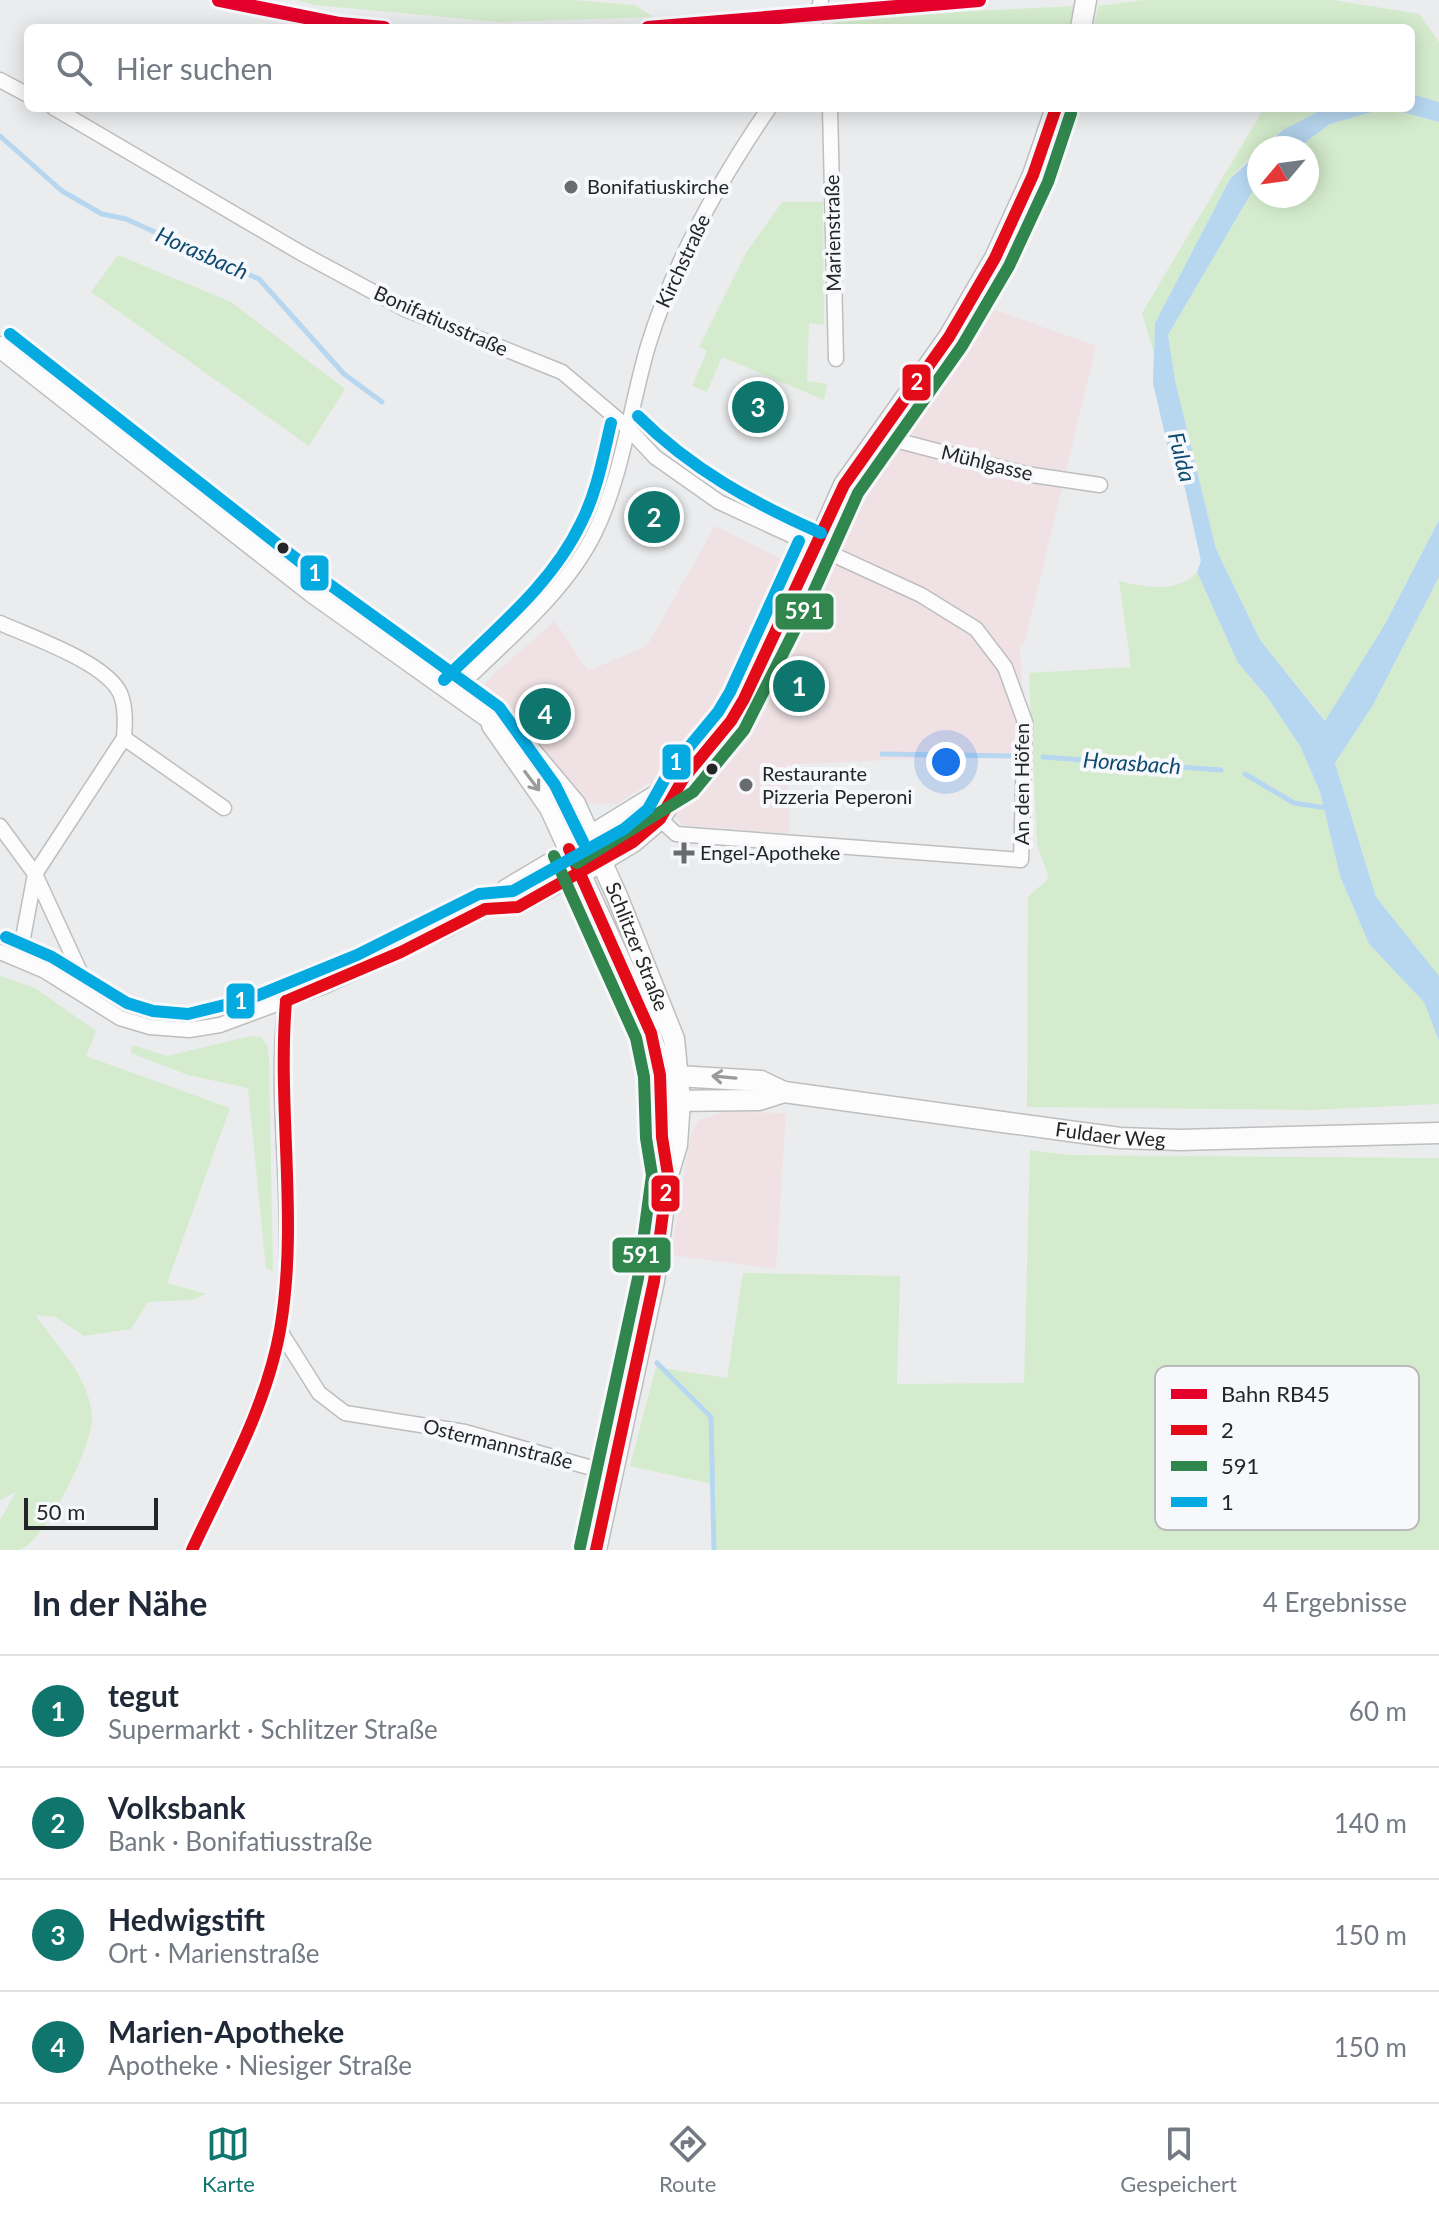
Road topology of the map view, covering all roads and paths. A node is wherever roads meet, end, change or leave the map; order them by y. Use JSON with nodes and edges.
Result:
{"nodes":[{"id":1,"x":821,"y":0,"type":"edge"},
{"id":2,"x":1086,"y":0,"type":"edge"},
{"id":3,"x":815,"y":24,"type":"edge"},
{"id":4,"x":1082,"y":24,"type":"edge"},
{"id":5,"x":0,"y":80,"type":"edge"},
{"id":6,"x":24,"y":93,"type":"edge"},
{"id":7,"x":61,"y":112,"type":"edge"},
{"id":8,"x":766,"y":112,"type":"edge"},
{"id":9,"x":830,"y":112,"type":"edge"},
{"id":10,"x":1055,"y":112,"type":"edge"},
{"id":11,"x":0,"y":347,"type":"edge"},
{"id":12,"x":836,"y":359,"type":"dead end"},
{"id":13,"x":627,"y":427,"type":"junction"},
{"id":14,"x":876,"y":435,"type":"junction"},
{"id":15,"x":1100,"y":485,"type":"dead end"},
{"id":16,"x":814,"y":548,"type":"junction"},
{"id":17,"x":0,"y":623,"type":"edge"},
{"id":18,"x":455,"y":691,"type":"junction"},
{"id":19,"x":488,"y":719,"type":"junction"},
{"id":20,"x":124,"y":738,"type":"junction"},
{"id":21,"x":683,"y":779,"type":"junction"},
{"id":22,"x":224,"y":808,"type":"dead end"},
{"id":23,"x":660,"y":819,"type":"junction"},
{"id":24,"x":0,"y":826,"type":"edge"},
{"id":25,"x":590,"y":836,"type":"junction"},
{"id":26,"x":569,"y":849,"type":"junction"},
{"id":27,"x":601,"y":861,"type":"junction"},
{"id":28,"x":35,"y":874,"type":"junction"},
{"id":29,"x":580,"y":874,"type":"junction"},
{"id":30,"x":485,"y":909,"type":"junction"},
{"id":31,"x":0,"y":952,"type":"edge"},
{"id":32,"x":19,"y":959,"type":"junction"},
{"id":33,"x":93,"y":1001,"type":"junction"},
{"id":34,"x":286,"y":1001,"type":"junction"},
{"id":35,"x":670,"y":1075,"type":"junction"},
{"id":36,"x":784,"y":1092,"type":"junction"},
{"id":37,"x":672,"y":1101,"type":"junction"},
{"id":38,"x":1439,"y":1133,"type":"edge"},
{"id":39,"x":280,"y":1331,"type":"junction"},
{"id":40,"x":613,"y":1474,"type":"junction"},
{"id":41,"x":196,"y":1548,"type":"edge"},
{"id":42,"x":596,"y":1550,"type":"edge"}],
"edges":[{"from":1,"to":3,"type":"street"},
{"from":2,"to":4,"type":"main road"},
{"from":5,"to":6,"type":"street"},
{"from":7,"to":13,"type":"street","name":"Bonifatiusstraße"},
{"from":8,"to":13,"type":"street","name":"Kirchstraße"},
{"from":9,"to":12,"type":"street","name":"Marienstraße"},
{"from":10,"to":14,"type":"main road","name":"Schlitzer Straße"},
{"from":11,"to":18,"type":"main road"},
{"from":13,"to":16,"type":"street","name":"Bonifatiusstraße"},
{"from":13,"to":18,"type":"street","name":"Kirchstraße"},
{"from":14,"to":15,"type":"street","name":"Mühlgasse"},
{"from":14,"to":16,"type":"main road","name":"Schlitzer Straße"},
{"from":16,"to":21,"type":"main road","name":"Schlitzer Straße"},
{"from":16,"to":23,"type":"street","name":"An den Höfen"},
{"from":17,"to":20,"type":"street"},
{"from":18,"to":19,"type":"main road"},
{"from":19,"to":25,"type":"main road"},
{"from":19,"to":26,"type":"main road","one_way":true},
{"from":20,"to":22,"type":"street"},
{"from":20,"to":28,"type":"street"},
{"from":21,"to":23,"type":"main road","name":"Schlitzer Straße"},
{"from":21,"to":25,"type":"main road","name":"Schlitzer Straße"},
{"from":23,"to":27,"type":"main road","name":"Schlitzer Straße"},
{"from":24,"to":28,"type":"street"},
{"from":25,"to":26,"type":"main road","name":"Schlitzer Straße"},
{"from":25,"to":27,"type":"main road","name":"Schlitzer Straße"},
{"from":26,"to":29,"type":"main road"},
{"from":26,"to":30,"type":"street"},
{"from":27,"to":29,"type":"main road","name":"Schlitzer Straße"},
{"from":27,"to":35,"type":"main road","name":"Schlitzer Straße"},
{"from":28,"to":32,"type":"street"},
{"from":28,"to":33,"type":"street"},
{"from":29,"to":30,"type":"street"},
{"from":29,"to":35,"type":"main road","name":"Schlitzer Straße"},
{"from":30,"to":34,"type":"street"},
{"from":31,"to":32,"type":"street"},
{"from":32,"to":33,"type":"street"},
{"from":33,"to":34,"type":"street"},
{"from":34,"to":39,"type":"street"},
{"from":36,"to":35,"type":"main road","name":"Fuldaer Weg","one_way":true},
{"from":35,"to":37,"type":"main road","name":"Schlitzer Straße"},
{"from":36,"to":37,"type":"main road","name":"Fuldaer Weg"},
{"from":36,"to":38,"type":"main road","name":"Fuldaer Weg"},
{"from":37,"to":40,"type":"main road","name":"Schlitzer Straße"},
{"from":39,"to":40,"type":"street","name":"Ostermannstraße"},
{"from":39,"to":41,"type":"street"},
{"from":40,"to":42,"type":"main road","name":"Schlitzer Straße"}]}
